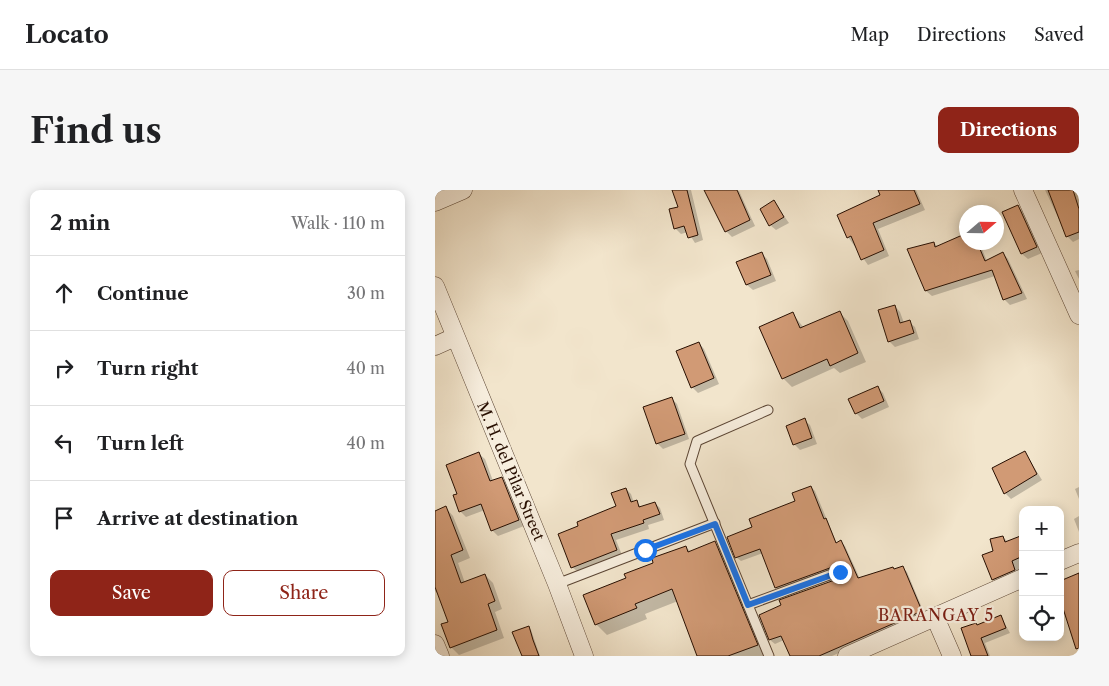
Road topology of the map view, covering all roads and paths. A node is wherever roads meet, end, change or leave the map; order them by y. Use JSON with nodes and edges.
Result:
{"nodes":[{"id":1,"x":463,"y":190,"type":"edge"},
{"id":2,"x":1023,"y":190,"type":"edge"},
{"id":3,"x":435,"y":202,"type":"edge"},
{"id":4,"x":435,"y":286,"type":"edge"},
{"id":5,"x":1079,"y":315,"type":"edge"},
{"id":6,"x":455,"y":337,"type":"junction"},
{"id":7,"x":435,"y":346,"type":"edge"},
{"id":8,"x":768,"y":410,"type":"dead end"},
{"id":9,"x":715,"y":524,"type":"junction"},
{"id":10,"x":1079,"y":553,"type":"edge"},
{"id":11,"x":1064,"y":560,"type":"edge"},
{"id":12,"x":840,"y":572,"type":"dead end"},
{"id":13,"x":1019,"y":580,"type":"edge"},
{"id":14,"x":557,"y":584,"type":"junction"},
{"id":15,"x":748,"y":605,"type":"junction"},
{"id":16,"x":935,"y":617,"type":"junction"},
{"id":17,"x":435,"y":644,"type":"edge"},
{"id":18,"x":440,"y":656,"type":"edge"},
{"id":19,"x":584,"y":656,"type":"edge"},
{"id":20,"x":769,"y":656,"type":"edge"},
{"id":21,"x":847,"y":656,"type":"edge"},
{"id":22,"x":952,"y":656,"type":"edge"}],
"edges":[{"from":1,"to":3,"type":"street"},
{"from":2,"to":5,"type":"street"},
{"from":4,"to":6,"type":"street","name":"M. H. del Pilar Street"},
{"from":6,"to":7,"type":"street"},
{"from":6,"to":14,"type":"street","name":"M. H. del Pilar Street"},
{"from":8,"to":9,"type":"lane"},
{"from":9,"to":14,"type":"lane"},
{"from":9,"to":15,"type":"lane"},
{"from":10,"to":11,"type":"street"},
{"from":12,"to":15,"type":"lane"},
{"from":13,"to":16,"type":"street"},
{"from":14,"to":19,"type":"street","name":"M. H. del Pilar Street"},
{"from":15,"to":20,"type":"lane"},
{"from":16,"to":21,"type":"street"},
{"from":16,"to":22,"type":"street"},
{"from":17,"to":18,"type":"street"}]}
